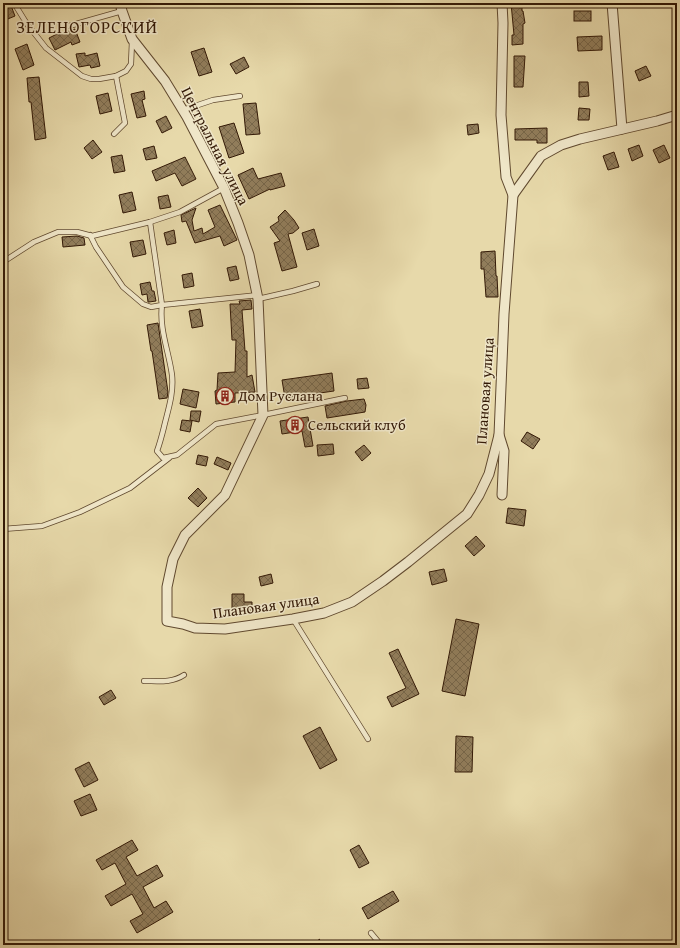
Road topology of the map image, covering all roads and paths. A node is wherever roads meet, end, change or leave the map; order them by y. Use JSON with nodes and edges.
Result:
{"nodes":[{"id":1,"x":14,"y":3,"type":"edge"},
{"id":2,"x":502,"y":3,"type":"edge"},
{"id":3,"x":612,"y":3,"type":"edge"},
{"id":4,"x":121,"y":7,"type":"edge"},
{"id":5,"x":60,"y":25,"type":"dead end"},
{"id":6,"x":132,"y":39,"type":"junction"},
{"id":7,"x":116,"y":76,"type":"junction"},
{"id":8,"x":240,"y":96,"type":"dead end"},
{"id":9,"x":183,"y":110,"type":"junction"},
{"id":10,"x":677,"y":115,"type":"edge"},
{"id":11,"x":622,"y":129,"type":"junction"},
{"id":12,"x":114,"y":134,"type":"dead end"},
{"id":13,"x":224,"y":188,"type":"junction"},
{"id":14,"x":513,"y":195,"type":"junction"},
{"id":15,"x":150,"y":222,"type":"junction"},
{"id":16,"x":90,"y":235,"type":"junction"},
{"id":17,"x":3,"y":262,"type":"edge"},
{"id":18,"x":317,"y":284,"type":"dead end"},
{"id":19,"x":258,"y":297,"type":"junction"},
{"id":20,"x":162,"y":305,"type":"junction"},
{"id":21,"x":345,"y":398,"type":"dead end"},
{"id":22,"x":263,"y":415,"type":"junction"},
{"id":23,"x":499,"y":434,"type":"junction"},
{"id":24,"x":170,"y":456,"type":"junction"},
{"id":25,"x":502,"y":494,"type":"dead end"},
{"id":26,"x":3,"y":529,"type":"edge"},
{"id":27,"x":293,"y":619,"type":"junction"},
{"id":28,"x":167,"y":621,"type":"joint"},
{"id":29,"x":184,"y":675,"type":"dead end"},
{"id":30,"x":144,"y":681,"type":"dead end"},
{"id":31,"x":368,"y":739,"type":"dead end"},
{"id":32,"x":371,"y":933,"type":"dead end"},
{"id":33,"x":319,"y":939,"type":"dead end"},
{"id":34,"x":322,"y":945,"type":"edge"},
{"id":35,"x":381,"y":945,"type":"edge"}],
"edges":[{"from":1,"to":7,"type":"lane"},
{"from":2,"to":14,"type":"street","name":"Плановая улица"},
{"from":3,"to":11,"type":"street"},
{"from":4,"to":5,"type":"lane"},
{"from":4,"to":6,"type":"street","name":"Центральная улица"},
{"from":6,"to":7,"type":"lane"},
{"from":6,"to":9,"type":"street","name":"Центральная улица"},
{"from":7,"to":12,"type":"lane"},
{"from":8,"to":9,"type":"lane"},
{"from":9,"to":13,"type":"street","name":"Центральная улица"},
{"from":10,"to":11,"type":"street"},
{"from":11,"to":14,"type":"street"},
{"from":13,"to":15,"type":"lane"},
{"from":13,"to":19,"type":"street","name":"Центральная улица"},
{"from":14,"to":23,"type":"street","name":"Плановая улица"},
{"from":15,"to":16,"type":"lane"},
{"from":15,"to":20,"type":"lane"},
{"from":16,"to":17,"type":"lane"},
{"from":16,"to":20,"type":"lane"},
{"from":18,"to":19,"type":"lane"},
{"from":19,"to":20,"type":"lane"},
{"from":19,"to":22,"type":"street","name":"Центральная улица"},
{"from":20,"to":24,"type":"lane"},
{"from":21,"to":22,"type":"lane"},
{"from":22,"to":24,"type":"lane"},
{"from":22,"to":28,"type":"street","name":"Центральная улица"},
{"from":23,"to":25,"type":"street"},
{"from":23,"to":27,"type":"street","name":"Плановая улица"},
{"from":24,"to":26,"type":"lane"},
{"from":27,"to":28,"type":"street","name":"Плановая улица"},
{"from":27,"to":31,"type":"lane"},
{"from":29,"to":30,"type":"lane"},
{"from":32,"to":35,"type":"lane"},
{"from":33,"to":34,"type":"path"}]}
